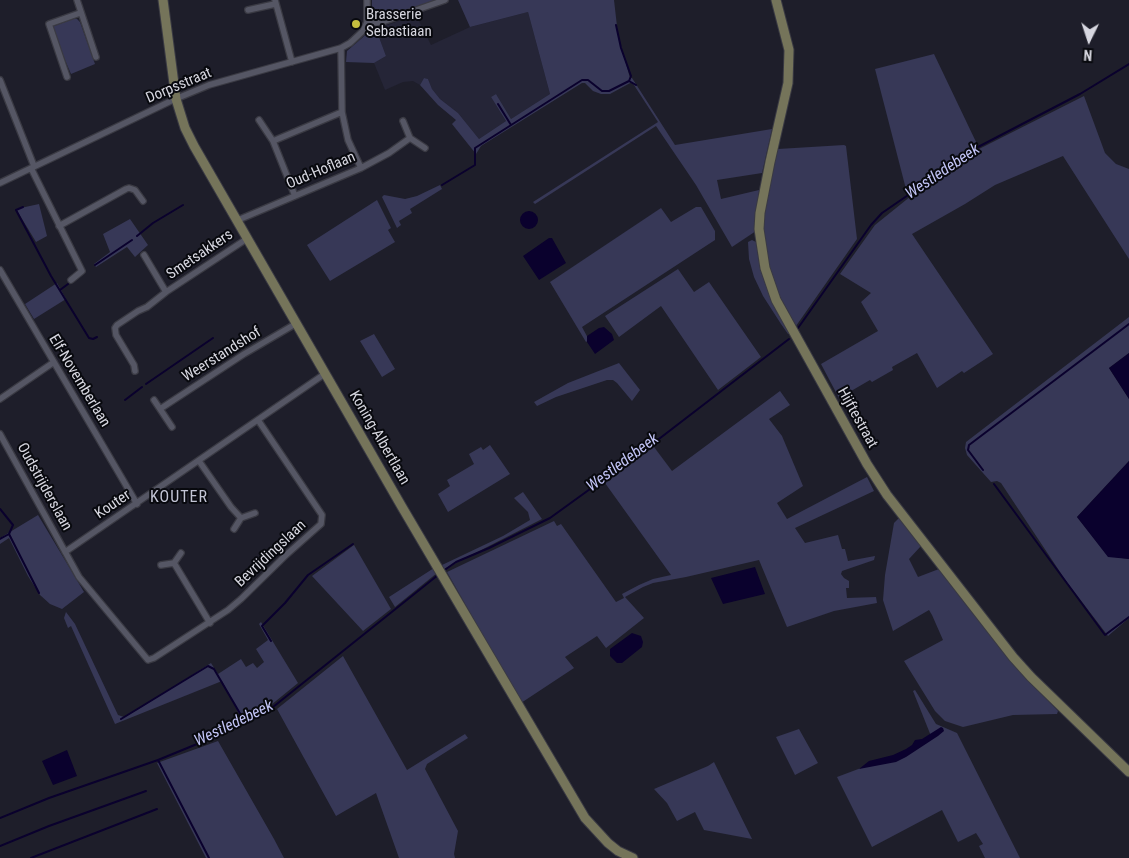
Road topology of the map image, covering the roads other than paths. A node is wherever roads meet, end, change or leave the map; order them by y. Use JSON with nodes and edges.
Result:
{"nodes":[{"id":1,"x":77,"y":0,"type":"edge"},
{"id":2,"x":163,"y":0,"type":"edge"},
{"id":3,"x":366,"y":0,"type":"edge"},
{"id":4,"x":445,"y":0,"type":"edge"},
{"id":5,"x":776,"y":0,"type":"edge"},
{"id":6,"x":275,"y":2,"type":"edge"},
{"id":7,"x":248,"y":10,"type":"dead end"},
{"id":8,"x":80,"y":13,"type":"junction"},
{"id":9,"x":366,"y":22,"type":"junction"},
{"id":10,"x":341,"y":48,"type":"junction"},
{"id":11,"x":96,"y":57,"type":"dead end"},
{"id":12,"x":292,"y":62,"type":"junction"},
{"id":13,"x":67,"y":77,"type":"dead end"},
{"id":14,"x":0,"y":80,"type":"edge"},
{"id":15,"x":176,"y":99,"type":"junction"},
{"id":16,"x":342,"y":112,"type":"junction"},
{"id":17,"x":259,"y":120,"type":"dead end"},
{"id":18,"x":403,"y":121,"type":"dead end"},
{"id":19,"x":410,"y":138,"type":"junction"},
{"id":20,"x":273,"y":141,"type":"junction"},
{"id":21,"x":425,"y":148,"type":"dead end"},
{"id":22,"x":32,"y":167,"type":"junction"},
{"id":23,"x":361,"y":168,"type":"junction"},
{"id":24,"x":0,"y":182,"type":"edge"},
{"id":25,"x":295,"y":196,"type":"junction"},
{"id":26,"x":143,"y":201,"type":"dead end"},
{"id":27,"x":238,"y":220,"type":"junction"},
{"id":28,"x":59,"y":226,"type":"junction"},
{"id":29,"x":248,"y":238,"type":"junction"},
{"id":30,"x":144,"y":255,"type":"dead end"},
{"id":31,"x":0,"y":270,"type":"edge"},
{"id":32,"x":71,"y":280,"type":"dead end"},
{"id":33,"x":166,"y":292,"type":"junction"},
{"id":34,"x":297,"y":323,"type":"junction"},
{"id":35,"x":54,"y":362,"type":"junction"},
{"id":36,"x":135,"y":371,"type":"dead end"},
{"id":37,"x":326,"y":374,"type":"junction"},
{"id":38,"x":0,"y":399,"type":"edge"},
{"id":39,"x":154,"y":400,"type":"dead end"},
{"id":40,"x":160,"y":409,"type":"junction"},
{"id":41,"x":258,"y":420,"type":"junction"},
{"id":42,"x":172,"y":427,"type":"dead end"},
{"id":43,"x":0,"y":434,"type":"edge"},
{"id":44,"x":199,"y":461,"type":"junction"},
{"id":45,"x":137,"y":504,"type":"junction"},
{"id":46,"x":255,"y":513,"type":"dead end"},
{"id":47,"x":241,"y":518,"type":"junction"},
{"id":48,"x":234,"y":529,"type":"dead end"},
{"id":49,"x":65,"y":552,"type":"junction"},
{"id":50,"x":181,"y":553,"type":"dead end"},
{"id":51,"x":174,"y":563,"type":"junction"},
{"id":52,"x":161,"y":565,"type":"dead end"},
{"id":53,"x":210,"y":623,"type":"junction"},
{"id":54,"x":1129,"y":772,"type":"edge"},
{"id":55,"x":620,"y":854,"type":"edge"},
{"id":56,"x":633,"y":858,"type":"edge"}],
"edges":[{"from":1,"to":8,"type":"street"},
{"from":2,"to":15,"type":"street","name":"Koning-Albertlaan"},
{"from":3,"to":9,"type":"street"},
{"from":4,"to":9,"type":"street"},
{"from":5,"to":54,"type":"street","name":"Hijftestraat"},
{"from":6,"to":7,"type":"street"},
{"from":6,"to":12,"type":"street"},
{"from":8,"to":11,"type":"street"},
{"from":8,"to":13,"type":"street"},
{"from":9,"to":10,"type":"street","name":"Dorpsstraat"},
{"from":10,"to":12,"type":"street","name":"Dorpsstraat"},
{"from":10,"to":16,"type":"street"},
{"from":12,"to":15,"type":"street","name":"Dorpsstraat"},
{"from":14,"to":22,"type":"street"},
{"from":15,"to":22,"type":"street","name":"Dorpsstraat"},
{"from":15,"to":27,"type":"street","name":"Koning-Albertlaan"},
{"from":16,"to":20,"type":"street"},
{"from":16,"to":23,"type":"street"},
{"from":17,"to":20,"type":"street"},
{"from":18,"to":19,"type":"street"},
{"from":19,"to":21,"type":"street"},
{"from":19,"to":23,"type":"street","name":"Oud-Hoflaan"},
{"from":20,"to":25,"type":"street"},
{"from":22,"to":24,"type":"street","name":"Dorpsstraat"},
{"from":22,"to":28,"type":"street"},
{"from":23,"to":25,"type":"street","name":"Oud-Hoflaan"},
{"from":25,"to":27,"type":"street","name":"Oud-Hoflaan"},
{"from":26,"to":28,"type":"street"},
{"from":27,"to":29,"type":"street","name":"Koning-Albertlaan"},
{"from":28,"to":32,"type":"street"},
{"from":29,"to":33,"type":"street","name":"Smetsakkers"},
{"from":29,"to":34,"type":"street","name":"Koning-Albertlaan"},
{"from":30,"to":33,"type":"street","name":"Smetsakkers"},
{"from":31,"to":35,"type":"street","name":"Elf-Novemberlaan"},
{"from":33,"to":36,"type":"street","name":"Smetsakkers"},
{"from":34,"to":37,"type":"street","name":"Koning-Albertlaan"},
{"from":34,"to":40,"type":"street","name":"Weerstandshof"},
{"from":35,"to":38,"type":"street"},
{"from":35,"to":45,"type":"street","name":"Elf-Novemberlaan"},
{"from":37,"to":41,"type":"street","name":"Kouter"},
{"from":37,"to":55,"type":"street","name":"Koning-Albertlaan"},
{"from":39,"to":40,"type":"street"},
{"from":40,"to":42,"type":"street"},
{"from":41,"to":44,"type":"street","name":"Kouter"},
{"from":41,"to":53,"type":"street","name":"Bevrijdingslaan"},
{"from":43,"to":49,"type":"street","name":"Oudstrijderslaan"},
{"from":44,"to":45,"type":"street","name":"Kouter"},
{"from":44,"to":47,"type":"street"},
{"from":45,"to":49,"type":"street","name":"Kouter"},
{"from":46,"to":47,"type":"street"},
{"from":47,"to":48,"type":"street"},
{"from":49,"to":53,"type":"street","name":"Bevrijdingslaan"},
{"from":50,"to":51,"type":"street"},
{"from":51,"to":52,"type":"street"},
{"from":51,"to":53,"type":"street"},
{"from":55,"to":56,"type":"street","name":"Koning-Albertlaan"}]}
